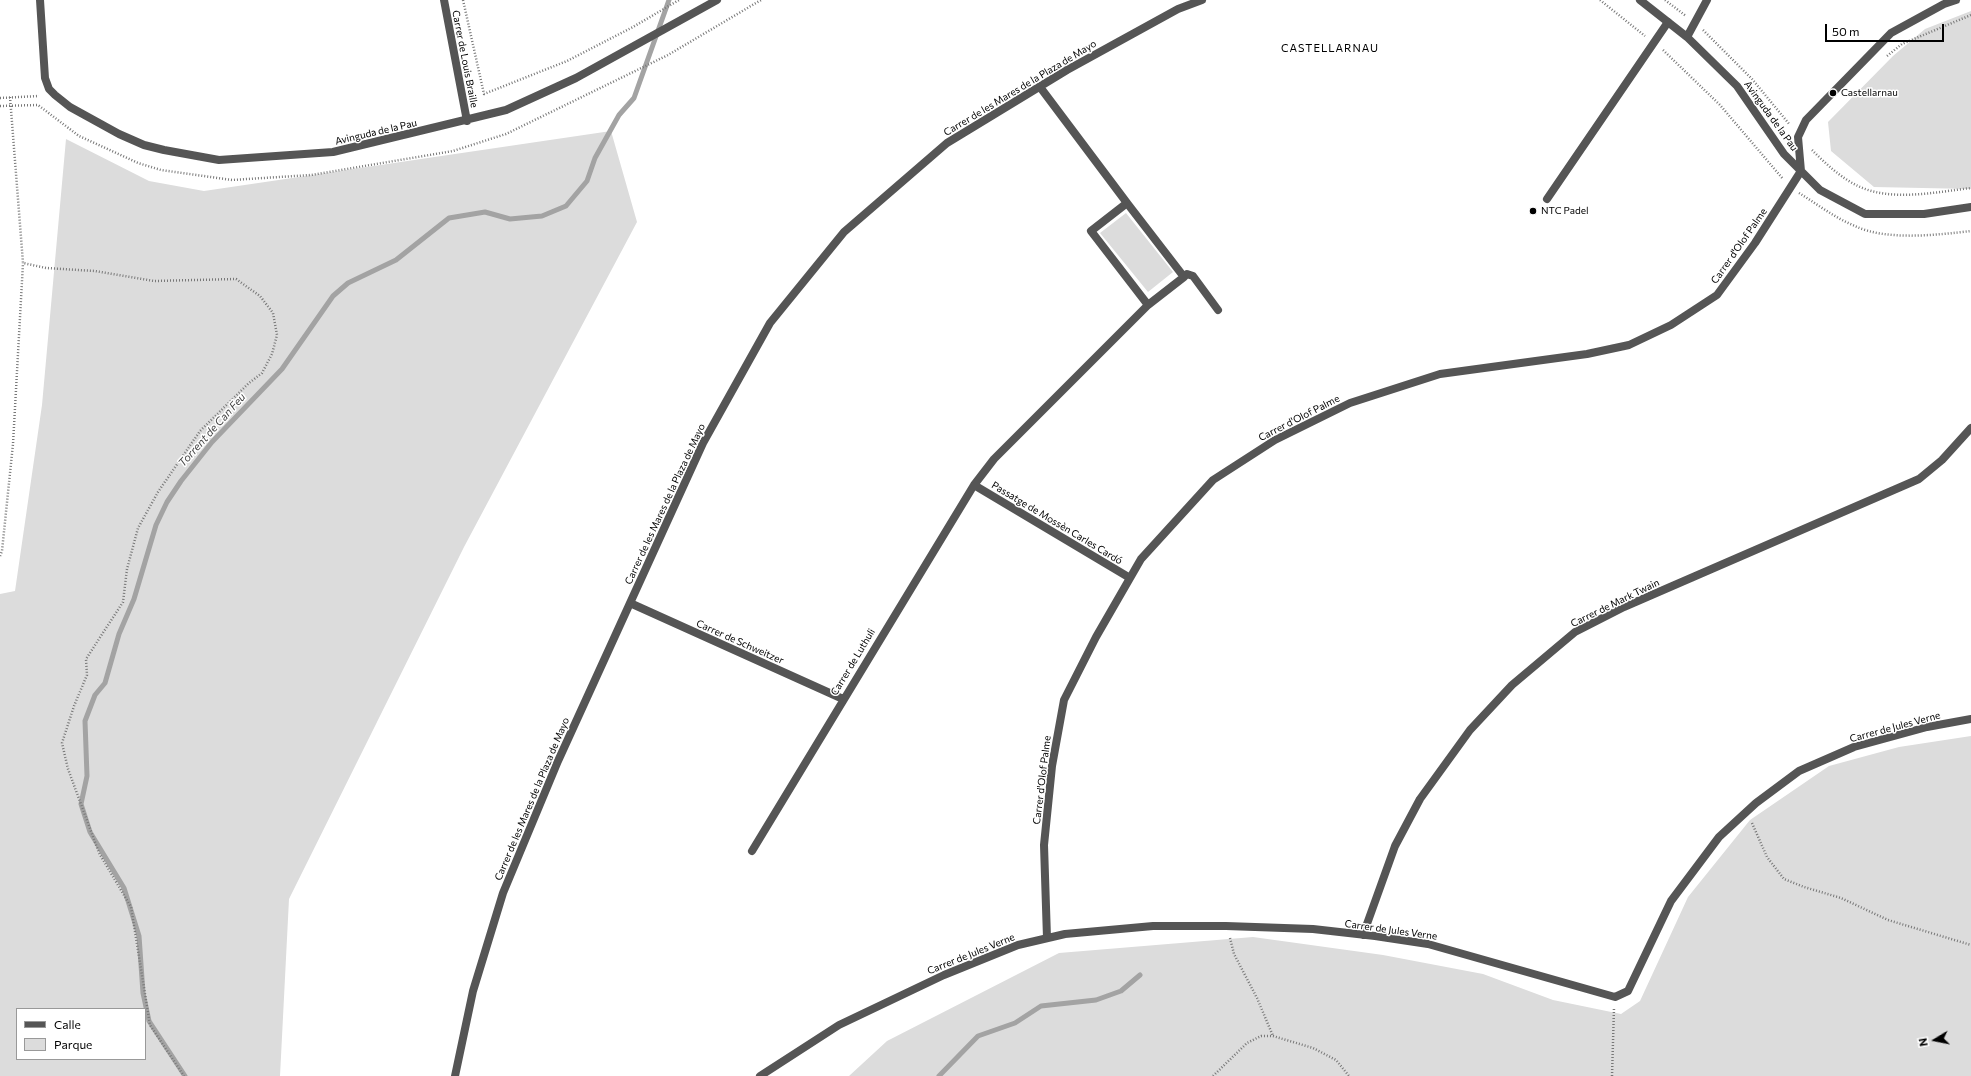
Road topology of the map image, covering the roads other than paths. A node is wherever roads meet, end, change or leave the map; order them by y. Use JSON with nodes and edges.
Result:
{"nodes":[{"id":1,"x":40,"y":0,"type":"edge"},
{"id":2,"x":444,"y":0,"type":"edge"},
{"id":3,"x":717,"y":0,"type":"edge"},
{"id":4,"x":1202,"y":0,"type":"edge"},
{"id":5,"x":1640,"y":0,"type":"edge"},
{"id":6,"x":1707,"y":0,"type":"edge"},
{"id":7,"x":1956,"y":0,"type":"edge"},
{"id":8,"x":1668,"y":22,"type":"junction"},
{"id":9,"x":1687,"y":37,"type":"junction"},
{"id":10,"x":1040,"y":87,"type":"junction"},
{"id":11,"x":468,"y":121,"type":"junction"},
{"id":12,"x":1801,"y":171,"type":"junction"},
{"id":13,"x":1547,"y":199,"type":"dead end"},
{"id":14,"x":1127,"y":203,"type":"junction"},
{"id":15,"x":1971,"y":207,"type":"edge"},
{"id":16,"x":1184,"y":277,"type":"junction"},
{"id":17,"x":1148,"y":305,"type":"junction"},
{"id":18,"x":1218,"y":310,"type":"dead end"},
{"id":19,"x":1971,"y":428,"type":"edge"},
{"id":20,"x":974,"y":485,"type":"junction"},
{"id":21,"x":1130,"y":578,"type":"junction"},
{"id":22,"x":630,"y":603,"type":"junction"},
{"id":23,"x":843,"y":699,"type":"junction"},
{"id":24,"x":1971,"y":719,"type":"edge"},
{"id":25,"x":752,"y":851,"type":"dead end"},
{"id":26,"x":1363,"y":935,"type":"junction"},
{"id":27,"x":1047,"y":938,"type":"junction"},
{"id":28,"x":455,"y":1076,"type":"edge"},
{"id":29,"x":760,"y":1076,"type":"edge"}],
"edges":[{"from":1,"to":11,"type":"street","name":"Avinguda de la Pau"},
{"from":2,"to":11,"type":"street","name":"Carrer de Louis Braille"},
{"from":3,"to":11,"type":"street","name":"Avinguda de la Pau"},
{"from":4,"to":10,"type":"street","name":"Carrer de les Mares de la Plaza de Mayo"},
{"from":5,"to":8,"type":"street","name":"Avinguda de la Pau"},
{"from":6,"to":9,"type":"street"},
{"from":7,"to":12,"type":"street"},
{"from":8,"to":9,"type":"street","name":"Avinguda de la Pau"},
{"from":8,"to":13,"type":"street"},
{"from":9,"to":12,"type":"street","name":"Avinguda de la Pau"},
{"from":10,"to":14,"type":"street"},
{"from":10,"to":22,"type":"street","name":"Carrer de les Mares de la Plaza de Mayo"},
{"from":12,"to":15,"type":"street","name":"Avinguda de la Pau"},
{"from":12,"to":21,"type":"street","name":"Carrer d'Olof Palme"},
{"from":14,"to":16,"type":"street"},
{"from":14,"to":17,"type":"street"},
{"from":16,"to":17,"type":"street","name":"Carrer de Luthuli"},
{"from":16,"to":18,"type":"street"},
{"from":17,"to":20,"type":"street","name":"Carrer de Luthuli"},
{"from":19,"to":26,"type":"street","name":"Carrer de Mark Twain"},
{"from":20,"to":21,"type":"street","name":"Passatge de Mossèn Carles Cardó"},
{"from":20,"to":23,"type":"street","name":"Carrer de Luthuli"},
{"from":21,"to":27,"type":"street","name":"Carrer d'Olof Palme"},
{"from":22,"to":23,"type":"street","name":"Carrer de Schweitzer"},
{"from":22,"to":28,"type":"street","name":"Carrer de les Mares de la Plaza de Mayo"},
{"from":23,"to":25,"type":"street","name":"Carrer de Luthuli"},
{"from":24,"to":26,"type":"street","name":"Carrer de Jules Verne"},
{"from":26,"to":27,"type":"street","name":"Carrer de Jules Verne"},
{"from":27,"to":29,"type":"street","name":"Carrer de Jules Verne"}]}
